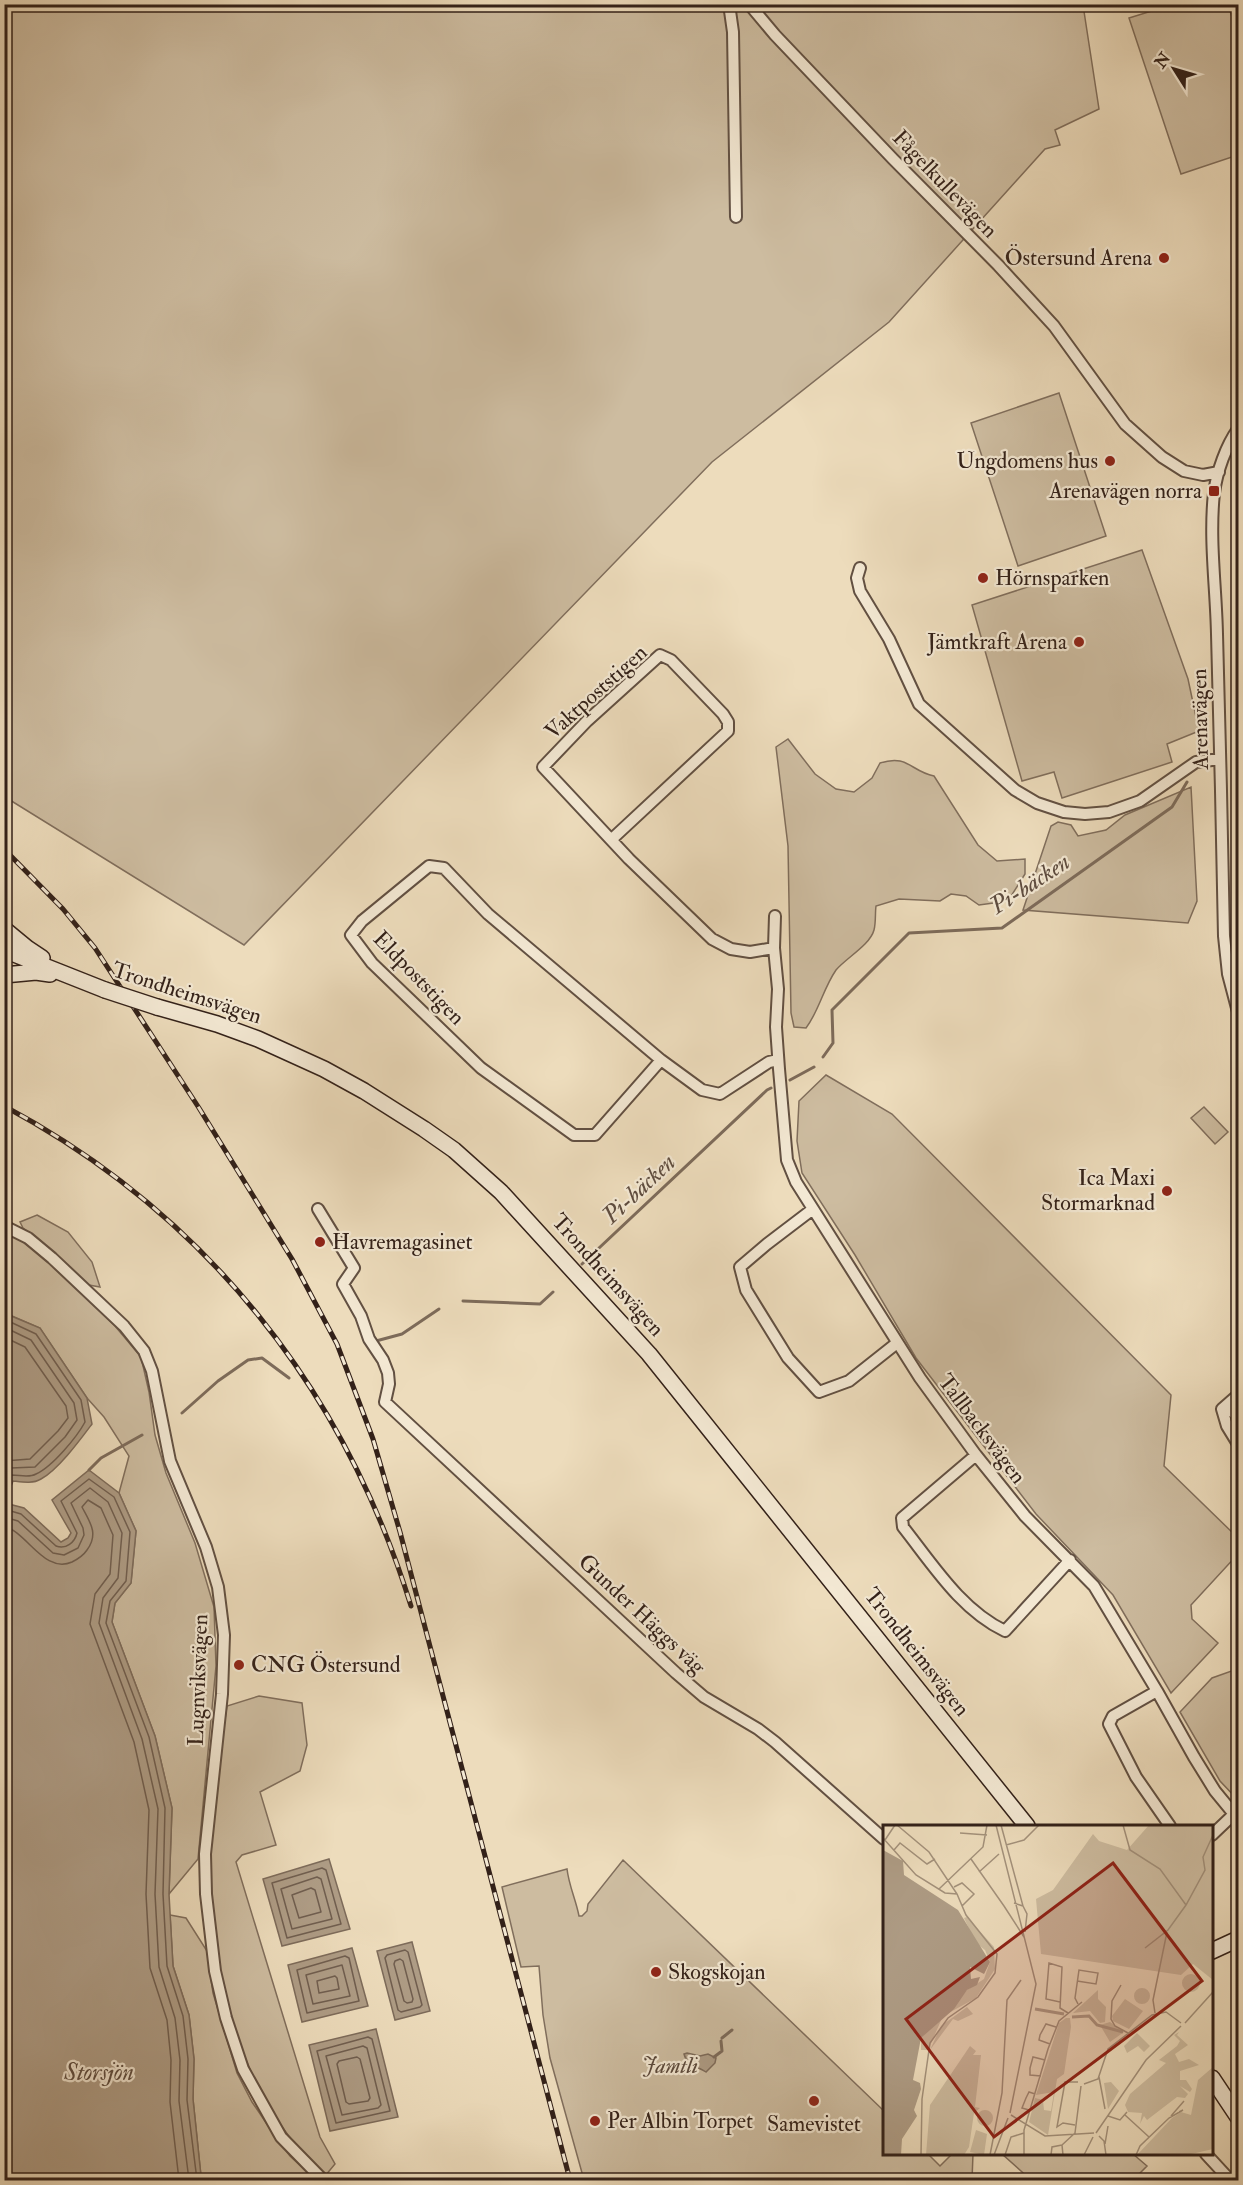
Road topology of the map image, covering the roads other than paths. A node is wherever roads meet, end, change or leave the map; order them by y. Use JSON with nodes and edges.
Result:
{"nodes":[{"id":1,"x":729,"y":4,"type":"edge"},
{"id":2,"x":749,"y":4,"type":"edge"},
{"id":3,"x":736,"y":217,"type":"dead end"},
{"id":4,"x":1239,"y":429,"type":"edge"},
{"id":5,"x":1219,"y":472,"type":"junction"},
{"id":6,"x":860,"y":568,"type":"dead end"},
{"id":7,"x":1220,"y":759,"type":"junction"},
{"id":8,"x":612,"y":839,"type":"junction"},
{"id":9,"x":775,"y":916,"type":"dead end"},
{"id":10,"x":4,"y":929,"type":"edge"},
{"id":11,"x":774,"y":948,"type":"junction"},
{"id":12,"x":4,"y":950,"type":"edge"},
{"id":13,"x":4,"y":975,"type":"edge"},
{"id":14,"x":70,"y":977,"type":"junction"},
{"id":15,"x":1239,"y":1012,"type":"edge"},
{"id":16,"x":661,"y":1060,"type":"junction"},
{"id":17,"x":773,"y":1060,"type":"junction"},
{"id":18,"x":318,"y":1209,"type":"dead end"},
{"id":19,"x":813,"y":1209,"type":"junction"},
{"id":20,"x":4,"y":1226,"type":"edge"},
{"id":21,"x":897,"y":1343,"type":"junction"},
{"id":22,"x":1233,"y":1400,"type":"edge"},
{"id":23,"x":1239,"y":1418,"type":"edge"},
{"id":24,"x":1239,"y":1444,"type":"edge"},
{"id":25,"x":976,"y":1455,"type":"junction"},
{"id":26,"x":1070,"y":1560,"type":"junction"},
{"id":27,"x":1157,"y":1691,"type":"junction"},
{"id":28,"x":1236,"y":1817,"type":"edge"},
{"id":29,"x":1025,"y":1825,"type":"edge"},
{"id":30,"x":1169,"y":1825,"type":"edge"},
{"id":31,"x":1213,"y":1834,"type":"edge"},
{"id":32,"x":883,"y":1837,"type":"edge"},
{"id":33,"x":1239,"y":1939,"type":"edge"},
{"id":34,"x":1213,"y":1951,"type":"edge"},
{"id":35,"x":1213,"y":2080,"type":"edge"},
{"id":36,"x":1239,"y":2118,"type":"edge"},
{"id":37,"x":1207,"y":2155,"type":"edge"},
{"id":38,"x":323,"y":2181,"type":"edge"},
{"id":39,"x":1230,"y":2181,"type":"edge"}],
"edges":[{"from":1,"to":3,"type":"street"},
{"from":2,"to":5,"type":"street","name":"Fågelkullevägen"},
{"from":4,"to":5,"type":"street","name":"Arenavägen"},
{"from":5,"to":7,"type":"street","name":"Arenavägen"},
{"from":6,"to":7,"type":"street"},
{"from":7,"to":15,"type":"street","name":"Arenavägen"},
{"from":8,"to":8,"type":"street","name":"Vaktpoststigen"},
{"from":8,"to":11,"type":"street","name":"Vaktpoststigen"},
{"from":9,"to":11,"type":"street","name":"Tallbacksvägen"},
{"from":10,"to":14,"type":"main road"},
{"from":11,"to":17,"type":"street","name":"Tallbacksvägen"},
{"from":12,"to":14,"type":"main road","name":"Trondheimsvägen"},
{"from":13,"to":14,"type":"main road"},
{"from":14,"to":29,"type":"main road","name":"Trondheimsvägen","bridge":true},
{"from":16,"to":16,"type":"street","name":"Eldpoststigen"},
{"from":16,"to":17,"type":"street","name":"Eldpoststigen"},
{"from":17,"to":19,"type":"street","name":"Tallbacksvägen"},
{"from":18,"to":32,"type":"street","name":"Gunder Häggs väg"},
{"from":19,"to":21,"type":"street","name":"Tallbacksvägen"},
{"from":19,"to":21,"type":"street"},
{"from":20,"to":38,"type":"street","name":"Lugnviksvägen"},
{"from":21,"to":25,"type":"street","name":"Tallbacksvägen"},
{"from":22,"to":23,"type":"street"},
{"from":22,"to":24,"type":"street"},
{"from":25,"to":26,"type":"street","name":"Tallbacksvägen"},
{"from":25,"to":26,"type":"street"},
{"from":26,"to":27,"type":"street","name":"Tallbacksvägen"},
{"from":27,"to":28,"type":"street","name":"Tallbacksvägen"},
{"from":27,"to":30,"type":"street"},
{"from":28,"to":31,"type":"street"},
{"from":33,"to":34,"type":"main road"},
{"from":35,"to":36,"type":"main road"},
{"from":37,"to":39,"type":"street"}]}
